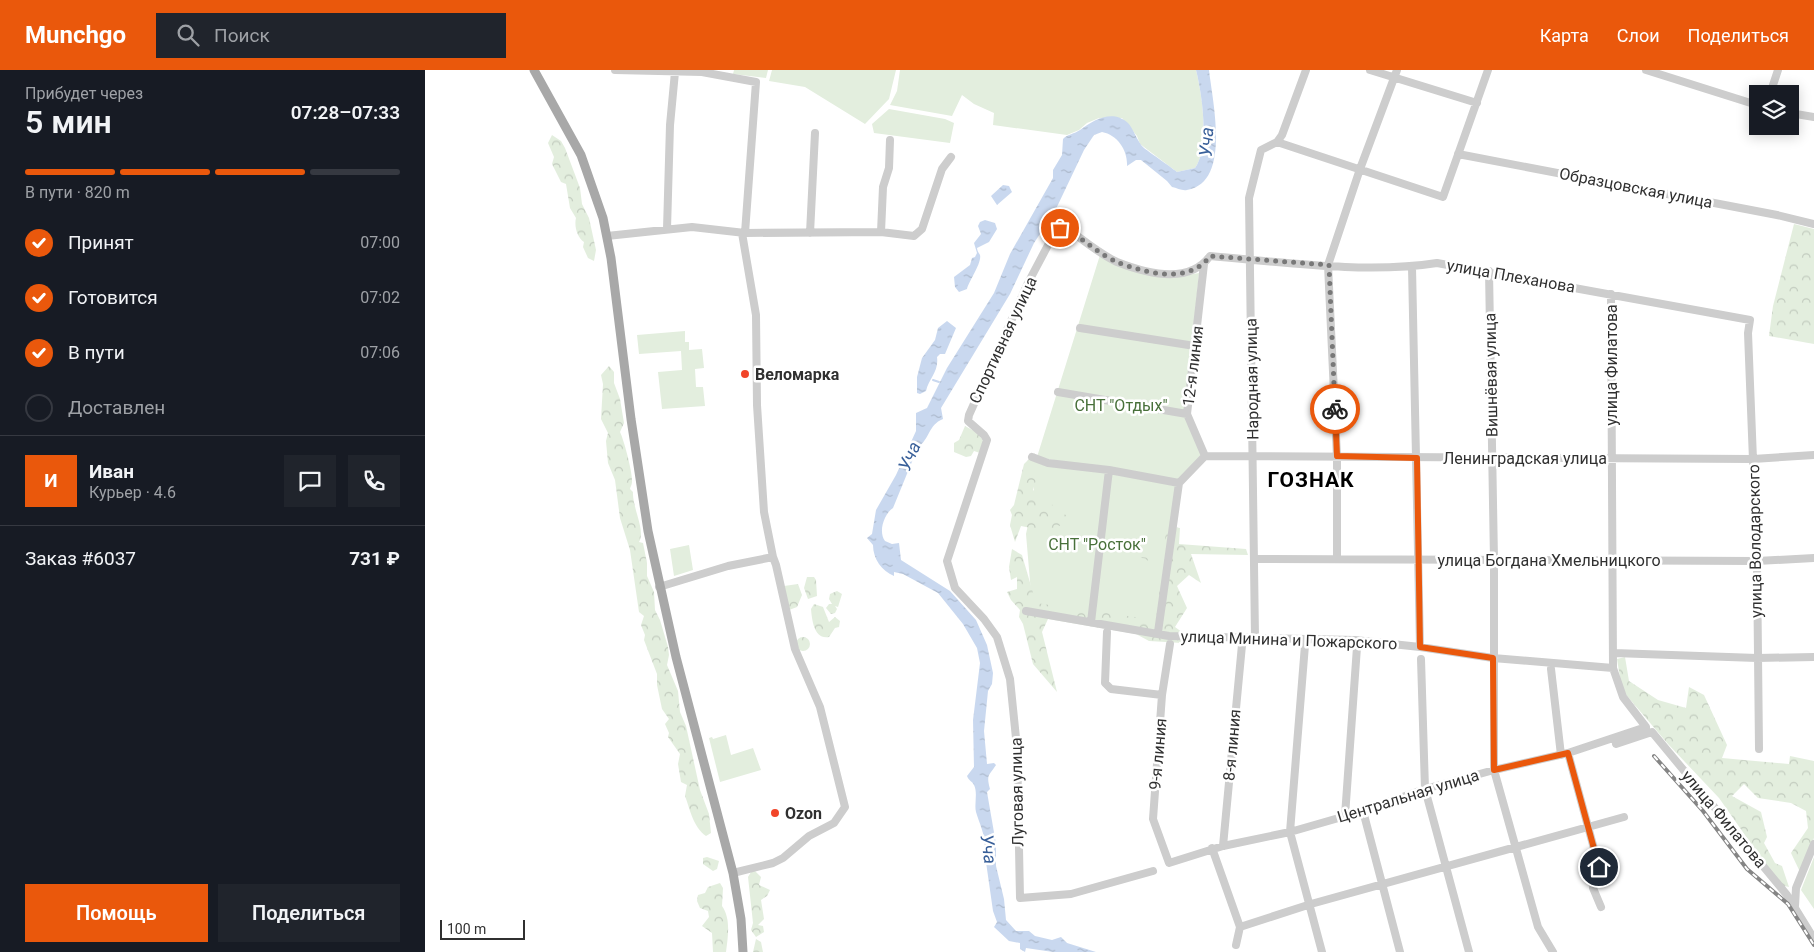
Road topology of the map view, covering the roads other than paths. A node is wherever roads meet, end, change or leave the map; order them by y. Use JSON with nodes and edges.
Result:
{"nodes":[{"id":1,"x":534,"y":70,"type":"edge"},
{"id":2,"x":615,"y":70,"type":"edge"},
{"id":3,"x":1306,"y":70,"type":"edge"},
{"id":4,"x":1370,"y":70,"type":"edge"},
{"id":5,"x":1488,"y":70,"type":"edge"},
{"id":6,"x":1646,"y":70,"type":"edge"},
{"id":7,"x":1777,"y":70,"type":"edge"},
{"id":8,"x":675,"y":72,"type":"junction"},
{"id":9,"x":1395,"y":74,"type":"edge"},
{"id":10,"x":1773,"y":85,"type":"edge"},
{"id":11,"x":1749,"y":102,"type":"edge"},
{"id":12,"x":1477,"y":103,"type":"junction"},
{"id":13,"x":1799,"y":114,"type":"edge"},
{"id":14,"x":1814,"y":117,"type":"edge"},
{"id":15,"x":815,"y":133,"type":"dead end"},
{"id":16,"x":890,"y":140,"type":"dead end"},
{"id":17,"x":1277,"y":142,"type":"junction"},
{"id":18,"x":1458,"y":154,"type":"junction"},
{"id":19,"x":951,"y":156,"type":"dead end"},
{"id":20,"x":1360,"y":169,"type":"junction"},
{"id":21,"x":1814,"y":224,"type":"edge"},
{"id":22,"x":1065,"y":227,"type":"joint"},
{"id":23,"x":667,"y":229,"type":"junction"},
{"id":24,"x":881,"y":232,"type":"junction"},
{"id":25,"x":744,"y":233,"type":"junction"},
{"id":26,"x":810,"y":233,"type":"junction"},
{"id":27,"x":607,"y":236,"type":"junction"},
{"id":28,"x":1251,"y":260,"type":"junction"},
{"id":29,"x":1204,"y":264,"type":"junction"},
{"id":30,"x":1329,"y":265,"type":"junction"},
{"id":31,"x":1412,"y":267,"type":"junction"},
{"id":32,"x":1489,"y":271,"type":"junction"},
{"id":33,"x":1611,"y":294,"type":"junction"},
{"id":34,"x":1080,"y":328,"type":"dead end"},
{"id":35,"x":1748,"y":333,"type":"joint"},
{"id":36,"x":1195,"y":346,"type":"junction"},
{"id":37,"x":1058,"y":392,"type":"dead end"},
{"id":38,"x":1187,"y":414,"type":"junction"},
{"id":39,"x":1814,"y":455,"type":"edge"},
{"id":40,"x":1205,"y":456,"type":"junction"},
{"id":41,"x":1253,"y":456,"type":"junction"},
{"id":42,"x":1337,"y":456,"type":"junction"},
{"id":43,"x":1031,"y":457,"type":"dead end"},
{"id":44,"x":1493,"y":457,"type":"junction"},
{"id":45,"x":1417,"y":458,"type":"junction"},
{"id":46,"x":1611,"y":459,"type":"junction"},
{"id":47,"x":1753,"y":459,"type":"junction"},
{"id":48,"x":1109,"y":470,"type":"junction"},
{"id":49,"x":1179,"y":484,"type":"junction"},
{"id":50,"x":773,"y":557,"type":"junction"},
{"id":51,"x":1254,"y":558,"type":"junction"},
{"id":52,"x":1814,"y":558,"type":"edge"},
{"id":53,"x":1337,"y":559,"type":"junction"},
{"id":54,"x":1419,"y":559,"type":"junction"},
{"id":55,"x":1494,"y":560,"type":"junction"},
{"id":56,"x":1613,"y":560,"type":"junction"},
{"id":57,"x":1757,"y":560,"type":"junction"},
{"id":58,"x":948,"y":569,"type":"joint"},
{"id":59,"x":659,"y":587,"type":"junction"},
{"id":60,"x":1025,"y":611,"type":"dead end"},
{"id":61,"x":1091,"y":622,"type":"junction"},
{"id":62,"x":1107,"y":632,"type":"dead end"},
{"id":63,"x":1158,"y":632,"type":"junction"},
{"id":64,"x":1255,"y":636,"type":"junction"},
{"id":65,"x":1170,"y":644,"type":"dead end"},
{"id":66,"x":1242,"y":645,"type":"dead end"},
{"id":67,"x":1305,"y":646,"type":"dead end"},
{"id":68,"x":1357,"y":647,"type":"dead end"},
{"id":69,"x":1420,"y":647,"type":"junction"},
{"id":70,"x":1613,"y":653,"type":"junction"},
{"id":71,"x":1814,"y":657,"type":"edge"},
{"id":72,"x":1493,"y":658,"type":"junction"},
{"id":73,"x":1757,"y":658,"type":"junction"},
{"id":74,"x":1421,"y":659,"type":"dead end"},
{"id":75,"x":1613,"y":668,"type":"junction"},
{"id":76,"x":1551,"y":669,"type":"dead end"},
{"id":77,"x":1162,"y":695,"type":"junction"},
{"id":78,"x":1649,"y":730,"type":"junction"},
{"id":79,"x":1616,"y":744,"type":"dead end"},
{"id":80,"x":1759,"y":749,"type":"dead end"},
{"id":81,"x":1564,"y":754,"type":"junction"},
{"id":82,"x":1494,"y":770,"type":"junction"},
{"id":83,"x":1425,"y":789,"type":"junction"},
{"id":84,"x":1363,"y":811,"type":"junction"},
{"id":85,"x":1345,"y":816,"type":"junction"},
{"id":86,"x":1624,"y":817,"type":"dead end"},
{"id":87,"x":1588,"y":826,"type":"junction"},
{"id":88,"x":1290,"y":832,"type":"junction"},
{"id":89,"x":1814,"y":844,"type":"edge"},
{"id":90,"x":1223,"y":846,"type":"junction"},
{"id":91,"x":1515,"y":846,"type":"junction"},
{"id":92,"x":1213,"y":848,"type":"junction"},
{"id":93,"x":1169,"y":863,"type":"joint"},
{"id":94,"x":1445,"y":865,"type":"junction"},
{"id":95,"x":1153,"y":871,"type":"dead end"},
{"id":96,"x":733,"y":873,"type":"junction"},
{"id":97,"x":1383,"y":883,"type":"junction"},
{"id":98,"x":1311,"y":904,"type":"junction"},
{"id":99,"x":1795,"y":906,"type":"junction"},
{"id":100,"x":1601,"y":907,"type":"dead end"},
{"id":101,"x":1240,"y":927,"type":"junction"},
{"id":102,"x":1814,"y":939,"type":"edge"},
{"id":103,"x":1236,"y":945,"type":"dead end"},
{"id":104,"x":743,"y":952,"type":"edge"},
{"id":105,"x":1322,"y":952,"type":"edge"},
{"id":106,"x":1400,"y":952,"type":"edge"},
{"id":107,"x":1469,"y":952,"type":"edge"},
{"id":108,"x":1553,"y":952,"type":"edge"}],
"edges":[{"from":1,"to":27,"type":"main road"},
{"from":2,"to":8,"type":"street"},
{"from":3,"to":17,"type":"street","name":"Народная улица"},
{"from":4,"to":9,"type":"street"},
{"from":5,"to":12,"type":"street"},
{"from":6,"to":11,"type":"street"},
{"from":7,"to":10,"type":"street"},
{"from":8,"to":23,"type":"street"},
{"from":8,"to":25,"type":"street"},
{"from":9,"to":12,"type":"street"},
{"from":9,"to":20,"type":"street"},
{"from":12,"to":18,"type":"street"},
{"from":13,"to":14,"type":"street"},
{"from":15,"to":26,"type":"street"},
{"from":16,"to":24,"type":"street"},
{"from":17,"to":20,"type":"street"},
{"from":17,"to":28,"type":"street","name":"Народная улица"},
{"from":18,"to":20,"type":"street"},
{"from":18,"to":21,"type":"street","name":"Образцовская улица"},
{"from":19,"to":24,"type":"street"},
{"from":20,"to":30,"type":"street"},
{"from":22,"to":29,"type":"street","name":"улица Плеханова"},
{"from":22,"to":58,"type":"street","name":"Спортивная улица"},
{"from":23,"to":25,"type":"street"},
{"from":23,"to":27,"type":"street"},
{"from":24,"to":26,"type":"street"},
{"from":25,"to":26,"type":"street"},
{"from":25,"to":50,"type":"street"},
{"from":27,"to":59,"type":"main road"},
{"from":28,"to":29,"type":"street","name":"улица Плеханова"},
{"from":28,"to":30,"type":"street","name":"улица Плеханова"},
{"from":28,"to":41,"type":"street","name":"Народная улица"},
{"from":29,"to":36,"type":"street","name":"12-я линия"},
{"from":30,"to":31,"type":"street","name":"улица Плеханова"},
{"from":30,"to":42,"type":"street"},
{"from":31,"to":32,"type":"street","name":"улица Плеханова"},
{"from":31,"to":45,"type":"street"},
{"from":32,"to":33,"type":"street","name":"улица Плеханова"},
{"from":32,"to":44,"type":"street","name":"Вишнёвая улица"},
{"from":33,"to":35,"type":"street","name":"улица Плеханова"},
{"from":33,"to":46,"type":"street","name":"улица Филатова"},
{"from":34,"to":36,"type":"street"},
{"from":35,"to":47,"type":"street","name":"улица Володарского"},
{"from":36,"to":38,"type":"street","name":"12-я линия"},
{"from":37,"to":38,"type":"street"},
{"from":38,"to":40,"type":"street","name":"12-я линия"},
{"from":39,"to":47,"type":"street","name":"Ленинградская улица"},
{"from":40,"to":41,"type":"street","name":"Ленинградская улица"},
{"from":40,"to":49,"type":"street"},
{"from":41,"to":42,"type":"street","name":"Ленинградская улица"},
{"from":41,"to":51,"type":"street","name":"Народная улица"},
{"from":42,"to":45,"type":"street","name":"Ленинградская улица"},
{"from":42,"to":53,"type":"street"},
{"from":43,"to":48,"type":"street"},
{"from":44,"to":45,"type":"street","name":"Ленинградская улица"},
{"from":44,"to":46,"type":"street","name":"Ленинградская улица"},
{"from":44,"to":55,"type":"street","name":"Вишнёвая улица"},
{"from":45,"to":54,"type":"street"},
{"from":46,"to":47,"type":"street","name":"Ленинградская улица"},
{"from":46,"to":56,"type":"street","name":"улица Филатова"},
{"from":47,"to":57,"type":"street","name":"улица Володарского"},
{"from":48,"to":49,"type":"street"},
{"from":48,"to":61,"type":"street"},
{"from":49,"to":63,"type":"street"},
{"from":50,"to":59,"type":"street"},
{"from":50,"to":96,"type":"street"},
{"from":51,"to":53,"type":"street","name":"улица Богдана Хмельницкого"},
{"from":51,"to":64,"type":"street","name":"Народная улица"},
{"from":52,"to":57,"type":"street","name":"улица Богдана Хмельницкого"},
{"from":53,"to":54,"type":"street","name":"улица Богдана Хмельницкого"},
{"from":54,"to":55,"type":"street","name":"улица Богдана Хмельницкого"},
{"from":54,"to":69,"type":"street"},
{"from":55,"to":56,"type":"street","name":"улица Богдана Хмельницкого"},
{"from":55,"to":72,"type":"street","name":"Вишнёвая улица"},
{"from":56,"to":57,"type":"street","name":"улица Богдана Хмельницкого"},
{"from":56,"to":70,"type":"street","name":"улица Филатова"},
{"from":57,"to":73,"type":"street","name":"улица Володарского"},
{"from":58,"to":95,"type":"street","name":"Луговая улица"},
{"from":59,"to":96,"type":"main road"},
{"from":60,"to":61,"type":"street","name":"улица Минина и Пожарского"},
{"from":61,"to":63,"type":"street","name":"улица Минина и Пожарского"},
{"from":62,"to":77,"type":"street"},
{"from":63,"to":64,"type":"street","name":"улица Минина и Пожарского"},
{"from":64,"to":69,"type":"street","name":"улица Минина и Пожарского"},
{"from":65,"to":77,"type":"street","name":"9-я линия"},
{"from":66,"to":90,"type":"street","name":"8-я линия"},
{"from":67,"to":88,"type":"street"},
{"from":68,"to":85,"type":"street"},
{"from":69,"to":72,"type":"street","name":"улица Минина и Пожарского"},
{"from":70,"to":73,"type":"street"},
{"from":70,"to":75,"type":"street","name":"улица Филатова"},
{"from":71,"to":73,"type":"street"},
{"from":72,"to":75,"type":"street","name":"улица Минина и Пожарского"},
{"from":72,"to":82,"type":"street","name":"Вишнёвая улица"},
{"from":73,"to":80,"type":"street","name":"улица Володарского"},
{"from":74,"to":83,"type":"street"},
{"from":75,"to":78,"type":"street","name":"улица Филатова"},
{"from":76,"to":81,"type":"street"},
{"from":77,"to":93,"type":"street","name":"9-я линия"},
{"from":78,"to":79,"type":"street"},
{"from":78,"to":81,"type":"street","name":"Центральная улица"},
{"from":78,"to":99,"type":"street","name":"улица Филатова"},
{"from":81,"to":82,"type":"street","name":"Центральная улица"},
{"from":81,"to":87,"type":"street"},
{"from":82,"to":83,"type":"street","name":"Центральная улица"},
{"from":82,"to":91,"type":"street","name":"Вишнёвая улица"},
{"from":83,"to":84,"type":"street","name":"Центральная улица"},
{"from":83,"to":94,"type":"street"},
{"from":84,"to":85,"type":"street","name":"Центральная улица"},
{"from":84,"to":97,"type":"street"},
{"from":85,"to":88,"type":"street","name":"Центральная улица"},
{"from":86,"to":87,"type":"street"},
{"from":87,"to":91,"type":"street"},
{"from":87,"to":100,"type":"street"},
{"from":88,"to":90,"type":"street","name":"Центральная улица"},
{"from":88,"to":98,"type":"street"},
{"from":89,"to":99,"type":"street"},
{"from":90,"to":92,"type":"street","name":"Центральная улица"},
{"from":91,"to":94,"type":"street"},
{"from":91,"to":108,"type":"street","name":"Вишнёвая улица"},
{"from":92,"to":93,"type":"street","name":"Центральная улица"},
{"from":92,"to":101,"type":"street"},
{"from":94,"to":97,"type":"street"},
{"from":94,"to":107,"type":"street"},
{"from":96,"to":104,"type":"main road"},
{"from":97,"to":98,"type":"street"},
{"from":97,"to":106,"type":"street"},
{"from":98,"to":101,"type":"street"},
{"from":98,"to":105,"type":"street"},
{"from":99,"to":102,"type":"street","name":"улица Филатова"},
{"from":101,"to":103,"type":"street"}]}
